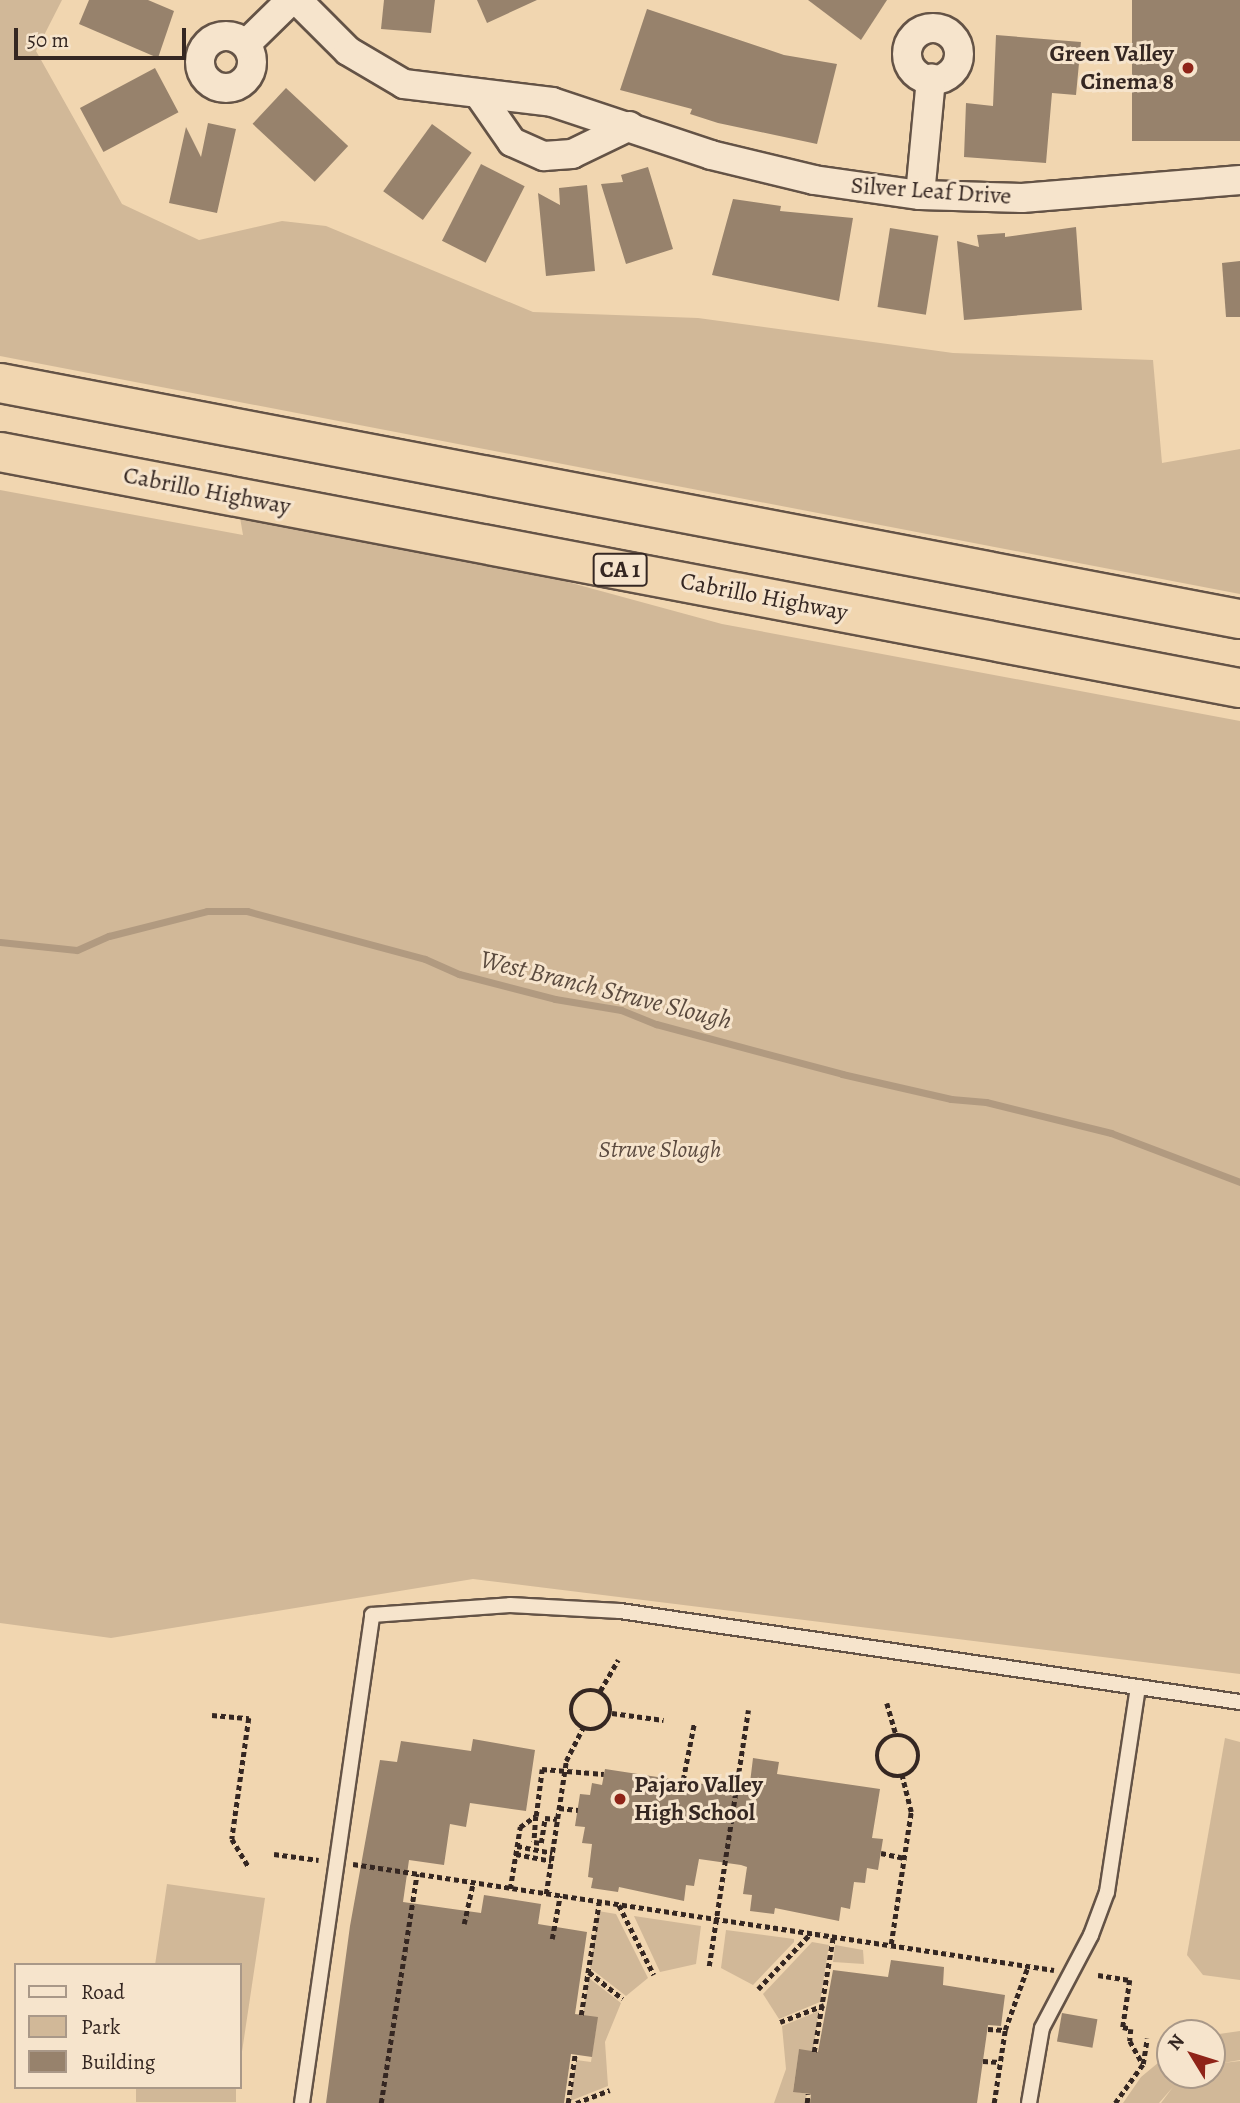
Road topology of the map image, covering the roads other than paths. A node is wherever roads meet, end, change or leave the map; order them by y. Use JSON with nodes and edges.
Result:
{"nodes":[{"id":1,"x":291,"y":0,"type":"edge"},
{"id":2,"x":297,"y":0,"type":"edge"},
{"id":3,"x":246,"y":44,"type":"dead end"},
{"id":4,"x":931,"y":79,"type":"dead end"},
{"id":5,"x":480,"y":96,"type":"junction"},
{"id":6,"x":630,"y":127,"type":"junction"},
{"id":7,"x":1240,"y":180,"type":"edge"},
{"id":8,"x":920,"y":195,"type":"junction"},
{"id":9,"x":0,"y":383,"type":"edge"},
{"id":10,"x":0,"y":452,"type":"edge"},
{"id":11,"x":1240,"y":619,"type":"edge"},
{"id":12,"x":1240,"y":688,"type":"edge"},
{"id":13,"x":1138,"y":1687,"type":"junction"},
{"id":14,"x":1240,"y":1702,"type":"edge"},
{"id":15,"x":302,"y":2103,"type":"edge"},
{"id":16,"x":1029,"y":2103,"type":"edge"}],
"edges":[{"from":1,"to":3,"type":"street"},
{"from":2,"to":5,"type":"street","name":"Silver Leaf Drive"},
{"from":4,"to":8,"type":"street"},
{"from":5,"to":6,"type":"street","name":"Silver Leaf Drive"},
{"from":5,"to":6,"type":"street"},
{"from":6,"to":8,"type":"street","name":"Silver Leaf Drive"},
{"from":7,"to":8,"type":"street","name":"Silver Leaf Drive"},
{"from":9,"to":11,"type":"highway"},
{"from":10,"to":12,"type":"highway","name":"Cabrillo Highway","number":"CA 1"},
{"from":13,"to":14,"type":"lane"},
{"from":13,"to":15,"type":"lane"},
{"from":13,"to":16,"type":"lane"}]}
